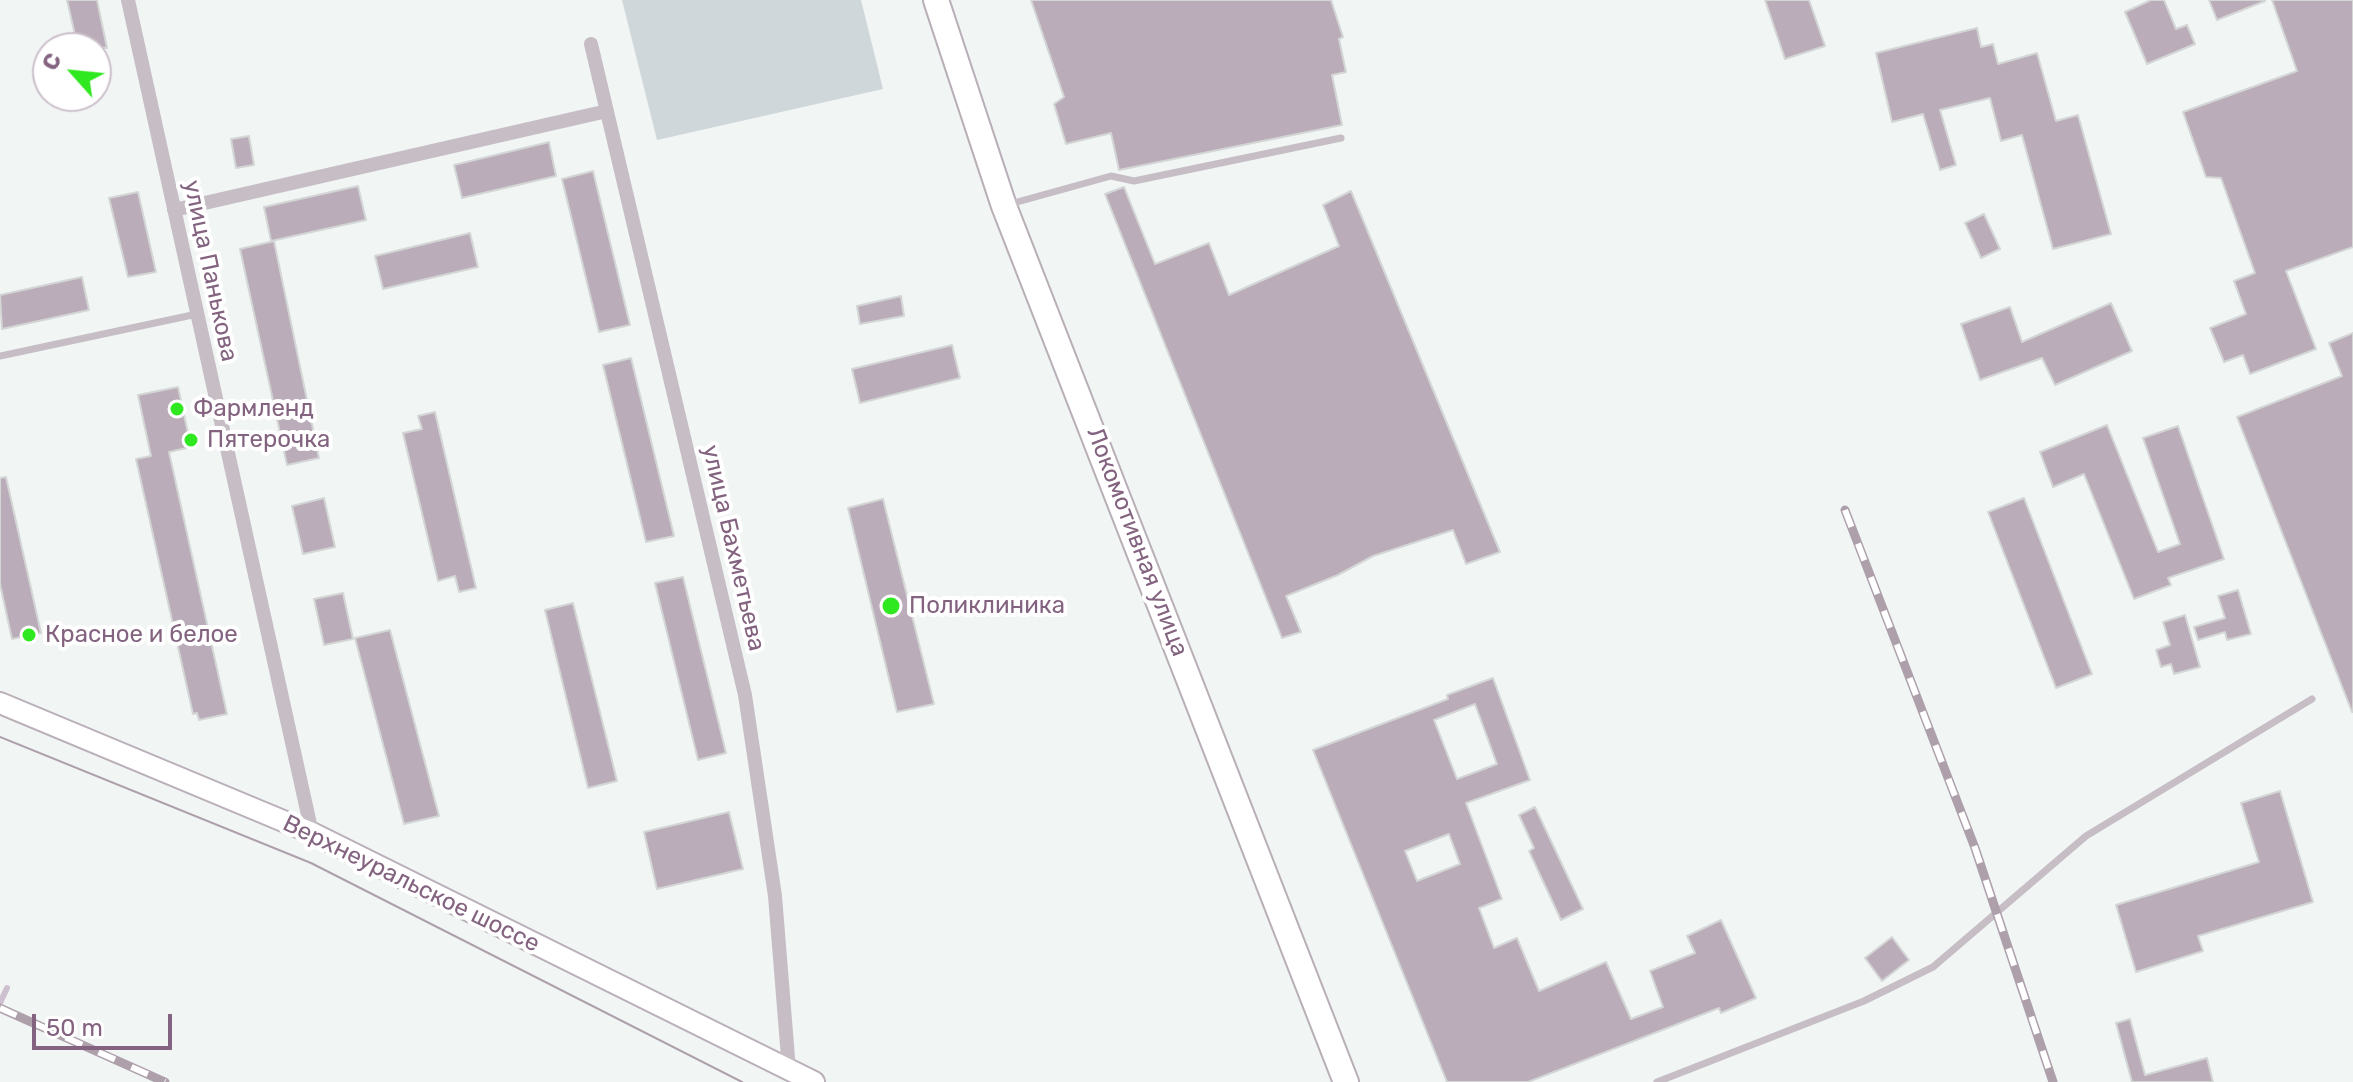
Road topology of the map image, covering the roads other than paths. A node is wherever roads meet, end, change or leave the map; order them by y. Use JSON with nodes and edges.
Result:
{"nodes":[{"id":1,"x":128,"y":0,"type":"edge"},
{"id":2,"x":936,"y":0,"type":"edge"},
{"id":3,"x":591,"y":44,"type":"dead end"},
{"id":4,"x":607,"y":111,"type":"junction"},
{"id":5,"x":1341,"y":138,"type":"dead end"},
{"id":6,"x":1004,"y":206,"type":"junction"},
{"id":7,"x":174,"y":210,"type":"junction"},
{"id":8,"x":197,"y":314,"type":"junction"},
{"id":9,"x":0,"y":356,"type":"edge"},
{"id":10,"x":2312,"y":699,"type":"dead end"},
{"id":11,"x":0,"y":703,"type":"edge"},
{"id":12,"x":312,"y":833,"type":"junction"},
{"id":13,"x":789,"y":1070,"type":"junction"},
{"id":14,"x":814,"y":1082,"type":"edge"},
{"id":15,"x":1346,"y":1082,"type":"edge"},
{"id":16,"x":1657,"y":1082,"type":"edge"}],
"edges":[{"from":1,"to":7,"type":"street","name":"улица Панькова"},
{"from":2,"to":6,"type":"main road","name":"Локомотивная улица"},
{"from":3,"to":4,"type":"street","name":"улица Бахметьева"},
{"from":4,"to":7,"type":"street"},
{"from":4,"to":13,"type":"street","name":"улица Бахметьева"},
{"from":5,"to":6,"type":"lane"},
{"from":6,"to":15,"type":"main road","name":"Локомотивная улица"},
{"from":7,"to":8,"type":"street","name":"улица Панькова"},
{"from":8,"to":9,"type":"lane"},
{"from":8,"to":12,"type":"street","name":"улица Панькова"},
{"from":10,"to":16,"type":"lane"},
{"from":11,"to":12,"type":"main road","name":"Верхнеуральское шоссе"},
{"from":12,"to":13,"type":"main road","name":"Верхнеуральское шоссе"},
{"from":13,"to":14,"type":"main road","name":"Верхнеуральское шоссе"}]}
